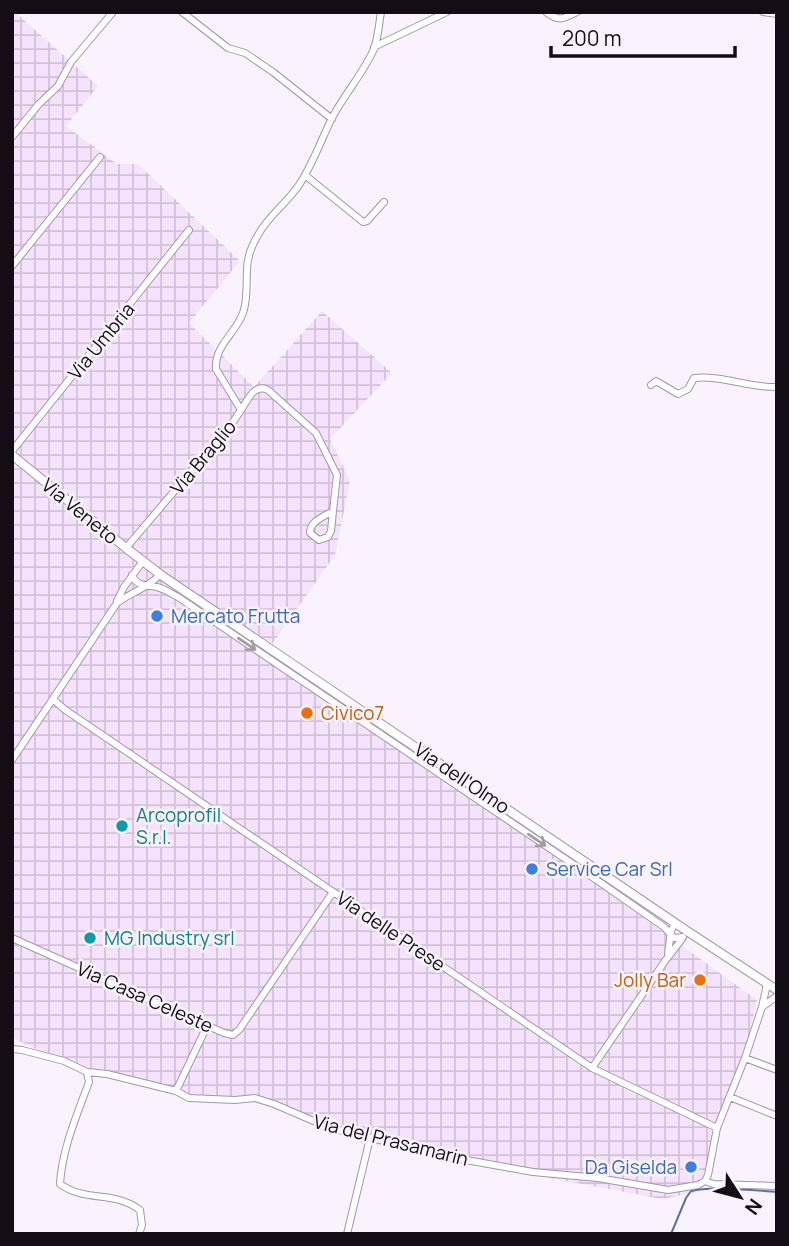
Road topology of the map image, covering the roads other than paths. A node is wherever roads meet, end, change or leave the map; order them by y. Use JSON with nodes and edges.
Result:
{"nodes":[{"id":1,"x":113,"y":12,"type":"edge"},
{"id":2,"x":182,"y":12,"type":"edge"},
{"id":3,"x":381,"y":12,"type":"edge"},
{"id":4,"x":447,"y":12,"type":"edge"},
{"id":5,"x":546,"y":12,"type":"edge"},
{"id":6,"x":577,"y":12,"type":"edge"},
{"id":7,"x":763,"y":12,"type":"edge"},
{"id":8,"x":777,"y":14,"type":"edge"},
{"id":9,"x":374,"y":47,"type":"junction"},
{"id":10,"x":332,"y":119,"type":"junction"},
{"id":11,"x":12,"y":137,"type":"edge"},
{"id":12,"x":100,"y":158,"type":"dead end"},
{"id":13,"x":305,"y":175,"type":"junction"},
{"id":14,"x":384,"y":202,"type":"dead end"},
{"id":15,"x":189,"y":230,"type":"dead end"},
{"id":16,"x":12,"y":266,"type":"edge"},
{"id":17,"x":651,"y":385,"type":"dead end"},
{"id":18,"x":777,"y":387,"type":"edge"},
{"id":19,"x":241,"y":410,"type":"junction"},
{"id":20,"x":12,"y":453,"type":"edge"},
{"id":21,"x":333,"y":511,"type":"junction"},
{"id":22,"x":125,"y":548,"type":"junction"},
{"id":23,"x":146,"y":563,"type":"junction"},
{"id":24,"x":160,"y":574,"type":"junction"},
{"id":25,"x":132,"y":575,"type":"junction"},
{"id":26,"x":146,"y":586,"type":"junction"},
{"id":27,"x":117,"y":603,"type":"junction"},
{"id":28,"x":53,"y":699,"type":"junction"},
{"id":29,"x":422,"y":751,"type":"junction"},
{"id":30,"x":13,"y":757,"type":"edge"},
{"id":31,"x":421,"y":762,"type":"junction"},
{"id":32,"x":471,"y":784,"type":"junction"},
{"id":33,"x":459,"y":788,"type":"junction"},
{"id":34,"x":333,"y":892,"type":"junction"},
{"id":35,"x":676,"y":923,"type":"junction"},
{"id":36,"x":671,"y":934,"type":"junction"},
{"id":37,"x":685,"y":934,"type":"junction"},
{"id":38,"x":12,"y":938,"type":"edge"},
{"id":39,"x":668,"y":956,"type":"junction"},
{"id":40,"x":767,"y":985,"type":"junction"},
{"id":41,"x":777,"y":990,"type":"edge"},
{"id":42,"x":777,"y":996,"type":"edge"},
{"id":43,"x":762,"y":1007,"type":"junction"},
{"id":44,"x":207,"y":1026,"type":"junction"},
{"id":45,"x":12,"y":1049,"type":"edge"},
{"id":46,"x":745,"y":1058,"type":"junction"},
{"id":47,"x":592,"y":1068,"type":"junction"},
{"id":48,"x":777,"y":1070,"type":"edge"},
{"id":49,"x":87,"y":1072,"type":"junction"},
{"id":50,"x":176,"y":1091,"type":"junction"},
{"id":51,"x":730,"y":1097,"type":"junction"},
{"id":52,"x":777,"y":1116,"type":"edge"},
{"id":53,"x":717,"y":1129,"type":"junction"},
{"id":54,"x":370,"y":1138,"type":"junction"},
{"id":55,"x":705,"y":1181,"type":"junction"},
{"id":56,"x":777,"y":1186,"type":"edge"},
{"id":57,"x":139,"y":1234,"type":"edge"},
{"id":58,"x":346,"y":1234,"type":"edge"}],
"edges":[{"from":1,"to":11,"type":"street"},
{"from":2,"to":10,"type":"street"},
{"from":3,"to":9,"type":"street","name":"Via Braglio"},
{"from":4,"to":9,"type":"street"},
{"from":5,"to":6,"type":"street"},
{"from":7,"to":8,"type":"street"},
{"from":9,"to":10,"type":"street","name":"Via Braglio"},
{"from":10,"to":13,"type":"street","name":"Via Braglio"},
{"from":12,"to":16,"type":"street"},
{"from":13,"to":14,"type":"street"},
{"from":13,"to":19,"type":"street","name":"Via Braglio"},
{"from":15,"to":20,"type":"street","name":"Via Umbria"},
{"from":17,"to":18,"type":"street"},
{"from":19,"to":21,"type":"street"},
{"from":19,"to":22,"type":"street","name":"Via Braglio"},
{"from":20,"to":22,"type":"main road","name":"Via Veneto"},
{"from":21,"to":21,"type":"street"},
{"from":22,"to":23,"type":"main road","name":"Via Veneto"},
{"from":23,"to":24,"type":"main road","name":"Via dell'Olmo"},
{"from":23,"to":25,"type":"street"},
{"from":24,"to":26,"type":"street"},
{"from":24,"to":29,"type":"main road","name":"Via dell'Olmo"},
{"from":25,"to":26,"type":"street"},
{"from":25,"to":27,"type":"street"},
{"from":26,"to":27,"type":"street"},
{"from":26,"to":31,"type":"street","name":"Via dell'Olmo","one_way":true},
{"from":27,"to":28,"type":"street"},
{"from":28,"to":30,"type":"street"},
{"from":28,"to":34,"type":"street","name":"Via delle Prese"},
{"from":29,"to":31,"type":"street"},
{"from":29,"to":32,"type":"main road","name":"Via dell'Olmo"},
{"from":31,"to":33,"type":"street","name":"Via dell'Olmo"},
{"from":32,"to":33,"type":"street"},
{"from":32,"to":35,"type":"main road","name":"Via dell'Olmo"},
{"from":33,"to":36,"type":"street","name":"Via dell'Olmo","one_way":true},
{"from":34,"to":44,"type":"street","name":"Via Casa Celeste"},
{"from":34,"to":47,"type":"street","name":"Via delle Prese"},
{"from":35,"to":36,"type":"street"},
{"from":35,"to":37,"type":"main road","name":"Via dell'Olmo"},
{"from":36,"to":37,"type":"street"},
{"from":36,"to":39,"type":"street"},
{"from":37,"to":39,"type":"street"},
{"from":37,"to":40,"type":"main road","name":"Via dell'Olmo"},
{"from":38,"to":44,"type":"street","name":"Via Casa Celeste"},
{"from":39,"to":47,"type":"street"},
{"from":40,"to":41,"type":"main road","name":"Via dell'Olmo"},
{"from":40,"to":43,"type":"street"},
{"from":42,"to":43,"type":"street"},
{"from":43,"to":46,"type":"street"},
{"from":44,"to":50,"type":"street"},
{"from":45,"to":49,"type":"street","name":"Via del Prasamarin"},
{"from":46,"to":48,"type":"street"},
{"from":46,"to":51,"type":"street"},
{"from":47,"to":53,"type":"street","name":"Via delle Prese"},
{"from":49,"to":50,"type":"street","name":"Via del Prasamarin"},
{"from":49,"to":57,"type":"street"},
{"from":50,"to":54,"type":"street","name":"Via del Prasamarin"},
{"from":51,"to":52,"type":"street"},
{"from":51,"to":53,"type":"street"},
{"from":53,"to":55,"type":"street"},
{"from":54,"to":55,"type":"street","name":"Via del Prasamarin"},
{"from":54,"to":58,"type":"street"},
{"from":55,"to":56,"type":"street","name":"Via del Prasamarin"}]}
